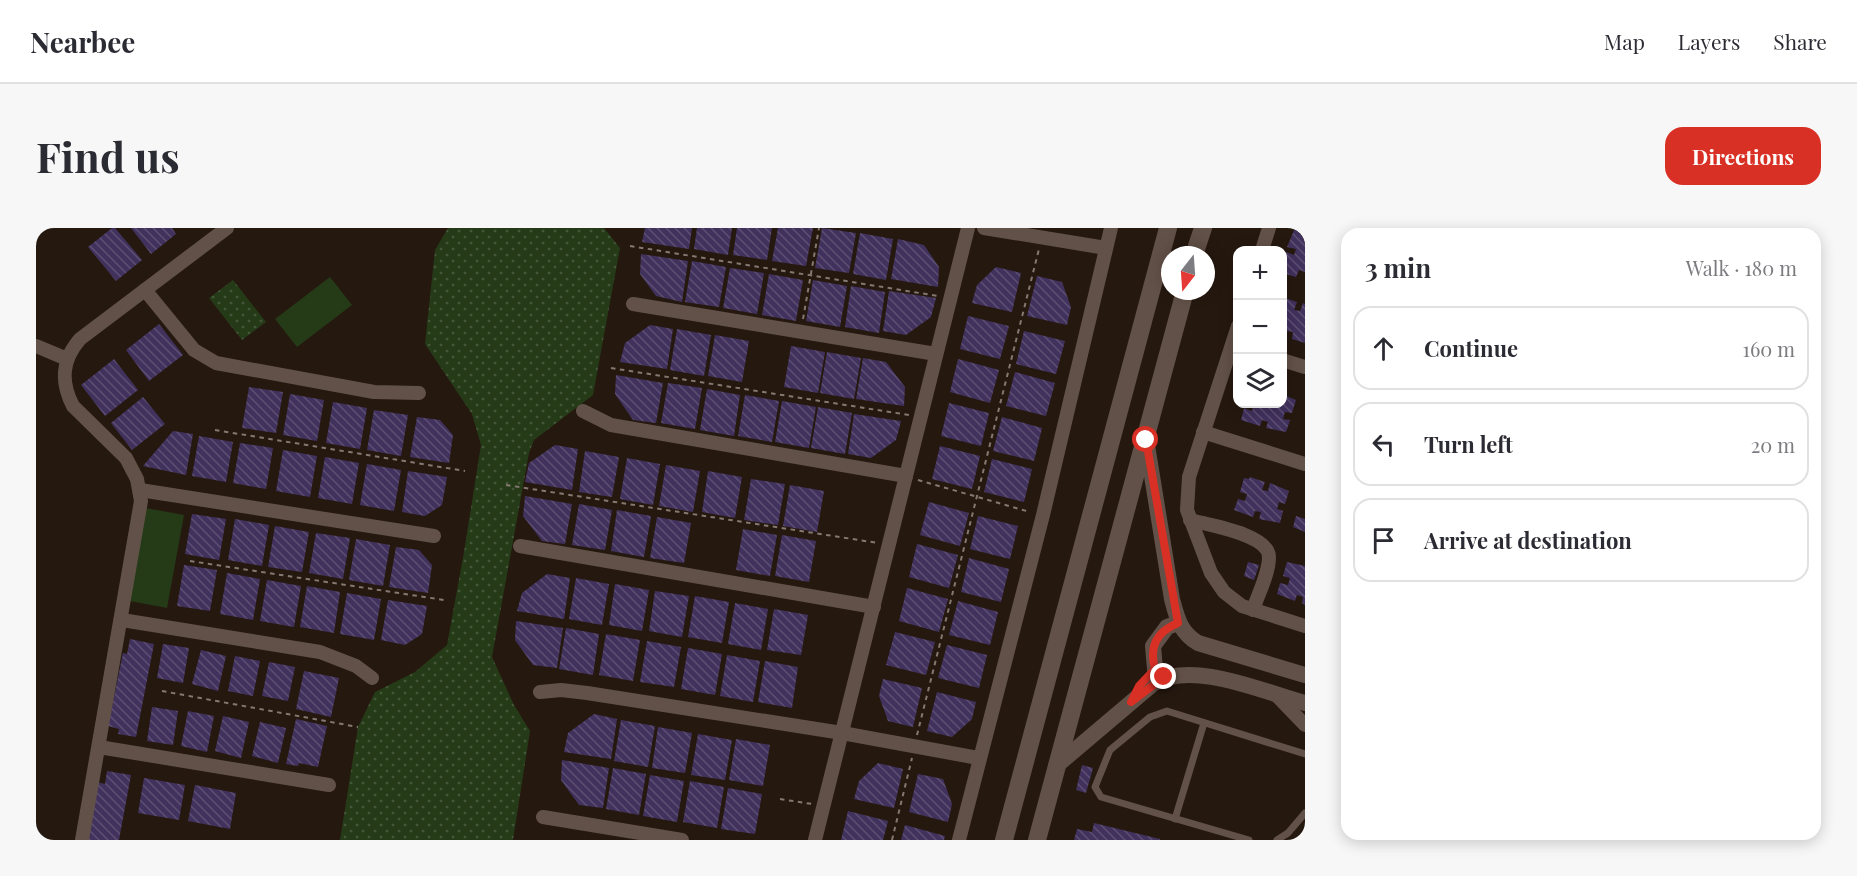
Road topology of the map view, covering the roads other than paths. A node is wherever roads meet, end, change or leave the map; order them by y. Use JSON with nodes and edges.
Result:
{"nodes":[{"id":1,"x":226,"y":228,"type":"edge"},
{"id":2,"x":968,"y":228,"type":"edge"},
{"id":3,"x":984,"y":228,"type":"edge"},
{"id":4,"x":1111,"y":228,"type":"edge"},
{"id":5,"x":1168,"y":228,"type":"edge"},
{"id":6,"x":1203,"y":228,"type":"edge"},
{"id":7,"x":1269,"y":228,"type":"edge"},
{"id":8,"x":1197,"y":246,"type":"edge"},
{"id":9,"x":1263,"y":246,"type":"edge"},
{"id":10,"x":1106,"y":248,"type":"junction"},
{"id":11,"x":145,"y":290,"type":"junction"},
{"id":12,"x":1183,"y":300,"type":"edge"},
{"id":13,"x":633,"y":304,"type":"dead end"},
{"id":14,"x":36,"y":346,"type":"edge"},
{"id":15,"x":1233,"y":350,"type":"edge"},
{"id":16,"x":936,"y":354,"type":"junction"},
{"id":17,"x":67,"y":359,"type":"junction"},
{"id":18,"x":1287,"y":362,"type":"edge"},
{"id":19,"x":1305,"y":367,"type":"edge"},
{"id":20,"x":419,"y":393,"type":"dead end"},
{"id":21,"x":583,"y":411,"type":"dead end"},
{"id":22,"x":1203,"y":432,"type":"junction"},
{"id":23,"x":1146,"y":440,"type":"junction"},
{"id":24,"x":1305,"y":464,"type":"edge"},
{"id":25,"x":906,"y":476,"type":"junction"},
{"id":26,"x":140,"y":490,"type":"junction"},
{"id":27,"x":1190,"y":520,"type":"junction"},
{"id":28,"x":434,"y":536,"type":"dead end"},
{"id":29,"x":520,"y":546,"type":"dead end"},
{"id":30,"x":874,"y":608,"type":"junction"},
{"id":31,"x":1252,"y":610,"type":"junction"},
{"id":32,"x":122,"y":620,"type":"junction"},
{"id":33,"x":1178,"y":623,"type":"junction"},
{"id":34,"x":1305,"y":626,"type":"edge"},
{"id":35,"x":1240,"y":656,"type":"junction"},
{"id":36,"x":1155,"y":669,"type":"junction"},
{"id":37,"x":1305,"y":675,"type":"edge"},
{"id":38,"x":1204,"y":676,"type":"junction"},
{"id":39,"x":372,"y":678,"type":"dead end"},
{"id":40,"x":1231,"y":683,"type":"junction"},
{"id":41,"x":540,"y":692,"type":"dead end"},
{"id":42,"x":1276,"y":696,"type":"junction"},
{"id":43,"x":1131,"y":702,"type":"junction"},
{"id":44,"x":1305,"y":703,"type":"edge"},
{"id":45,"x":1204,"y":723,"type":"junction"},
{"id":46,"x":1305,"y":725,"type":"edge"},
{"id":47,"x":842,"y":733,"type":"junction"},
{"id":48,"x":99,"y":747,"type":"junction"},
{"id":49,"x":1305,"y":754,"type":"edge"},
{"id":50,"x":978,"y":758,"type":"junction"},
{"id":51,"x":1056,"y":766,"type":"junction"},
{"id":52,"x":329,"y":785,"type":"dead end"},
{"id":53,"x":1305,"y":813,"type":"edge"},
{"id":54,"x":543,"y":817,"type":"dead end"},
{"id":55,"x":1175,"y":819,"type":"junction"},
{"id":56,"x":1281,"y":839,"type":"edge"},
{"id":57,"x":82,"y":840,"type":"edge"},
{"id":58,"x":682,"y":840,"type":"edge"},
{"id":59,"x":815,"y":840,"type":"edge"},
{"id":60,"x":959,"y":840,"type":"edge"},
{"id":61,"x":1004,"y":840,"type":"edge"},
{"id":62,"x":1038,"y":840,"type":"edge"},
{"id":63,"x":1249,"y":840,"type":"edge"}],
"edges":[{"from":1,"to":11,"type":"street"},
{"from":2,"to":16,"type":"street"},
{"from":3,"to":10,"type":"street"},
{"from":4,"to":10,"type":"street"},
{"from":5,"to":61,"type":"main road"},
{"from":6,"to":8,"type":"main road"},
{"from":7,"to":9,"type":"street"},
{"from":10,"to":50,"type":"street"},
{"from":11,"to":17,"type":"street"},
{"from":11,"to":20,"type":"street"},
{"from":12,"to":23,"type":"main road"},
{"from":13,"to":16,"type":"street"},
{"from":14,"to":17,"type":"street"},
{"from":15,"to":22,"type":"street"},
{"from":16,"to":25,"type":"street"},
{"from":17,"to":26,"type":"street"},
{"from":18,"to":19,"type":"street"},
{"from":21,"to":25,"type":"street"},
{"from":22,"to":24,"type":"street"},
{"from":22,"to":27,"type":"street"},
{"from":23,"to":33,"type":"street"},
{"from":23,"to":51,"type":"main road"},
{"from":25,"to":30,"type":"street"},
{"from":26,"to":28,"type":"street"},
{"from":26,"to":32,"type":"street"},
{"from":27,"to":31,"type":"street"},
{"from":27,"to":31,"type":"street"},
{"from":29,"to":30,"type":"street"},
{"from":30,"to":47,"type":"street"},
{"from":31,"to":34,"type":"street"},
{"from":32,"to":39,"type":"street"},
{"from":32,"to":48,"type":"street"},
{"from":33,"to":35,"type":"street"},
{"from":33,"to":36,"type":"street"},
{"from":35,"to":37,"type":"street"},
{"from":35,"to":40,"type":"street"},
{"from":36,"to":38,"type":"street"},
{"from":36,"to":43,"type":"street"},
{"from":38,"to":40,"type":"street"},
{"from":38,"to":43,"type":"street"},
{"from":40,"to":42,"type":"street"},
{"from":41,"to":47,"type":"street"},
{"from":42,"to":44,"type":"street"},
{"from":42,"to":46,"type":"street"},
{"from":43,"to":51,"type":"street"},
{"from":45,"to":49,"type":"lane"},
{"from":45,"to":55,"type":"lane"},
{"from":45,"to":55,"type":"lane"},
{"from":47,"to":50,"type":"street"},
{"from":47,"to":59,"type":"street"},
{"from":48,"to":52,"type":"street"},
{"from":48,"to":57,"type":"street"},
{"from":50,"to":60,"type":"street"},
{"from":51,"to":62,"type":"main road"},
{"from":53,"to":56,"type":"lane"},
{"from":54,"to":58,"type":"street"},
{"from":55,"to":63,"type":"lane"}]}
